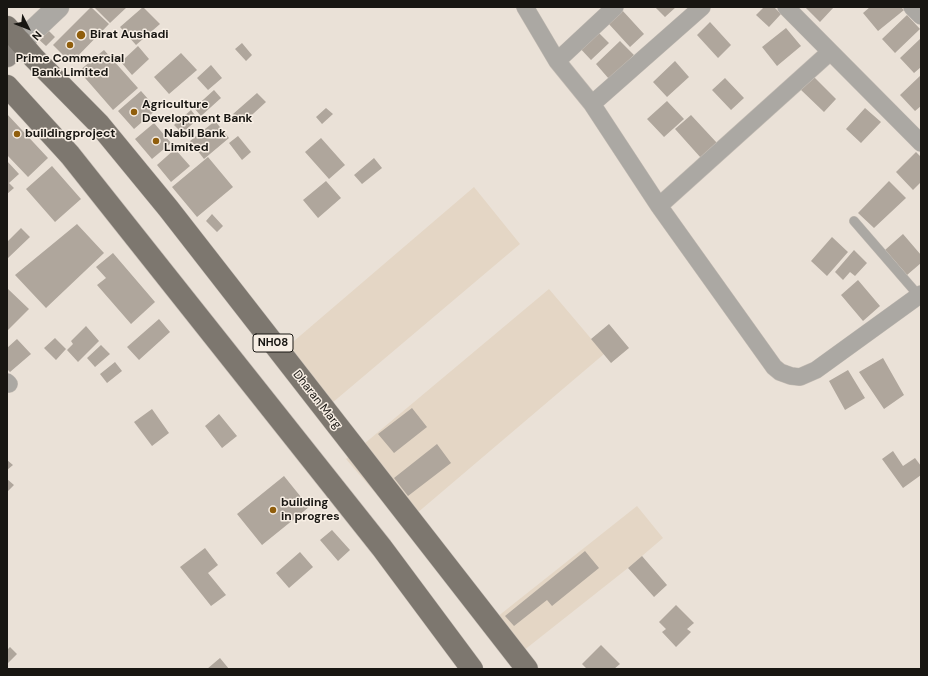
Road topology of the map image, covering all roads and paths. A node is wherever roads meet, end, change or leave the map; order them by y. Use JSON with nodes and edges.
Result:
{"nodes":[{"id":1,"x":58,"y":7,"type":"edge"},
{"id":2,"x":525,"y":7,"type":"edge"},
{"id":3,"x":615,"y":7,"type":"edge"},
{"id":4,"x":702,"y":7,"type":"edge"},
{"id":5,"x":786,"y":7,"type":"edge"},
{"id":6,"x":912,"y":7,"type":"edge"},
{"id":7,"x":921,"y":16,"type":"edge"},
{"id":8,"x":12,"y":42,"type":"edge"},
{"id":9,"x":830,"y":52,"type":"junction"},
{"id":10,"x":557,"y":61,"type":"junction"},
{"id":11,"x":7,"y":86,"type":"edge"},
{"id":12,"x":592,"y":104,"type":"junction"},
{"id":13,"x":921,"y":143,"type":"edge"},
{"id":14,"x":659,"y":206,"type":"junction"},
{"id":15,"x":854,"y":221,"type":"dead end"},
{"id":16,"x":920,"y":295,"type":"edge"},
{"id":17,"x":472,"y":669,"type":"edge"},
{"id":18,"x":527,"y":669,"type":"edge"}],
"edges":[{"from":1,"to":8,"type":"street"},
{"from":2,"to":10,"type":"street"},
{"from":3,"to":10,"type":"street"},
{"from":4,"to":12,"type":"street"},
{"from":5,"to":9,"type":"street"},
{"from":6,"to":7,"type":"street"},
{"from":8,"to":18,"type":"main road","name":"Dharan Marg","number":"NH08"},
{"from":9,"to":13,"type":"street"},
{"from":9,"to":14,"type":"street"},
{"from":10,"to":12,"type":"street"},
{"from":11,"to":17,"type":"main road"},
{"from":12,"to":14,"type":"street"},
{"from":14,"to":16,"type":"street"},
{"from":15,"to":16,"type":"lane"}]}
